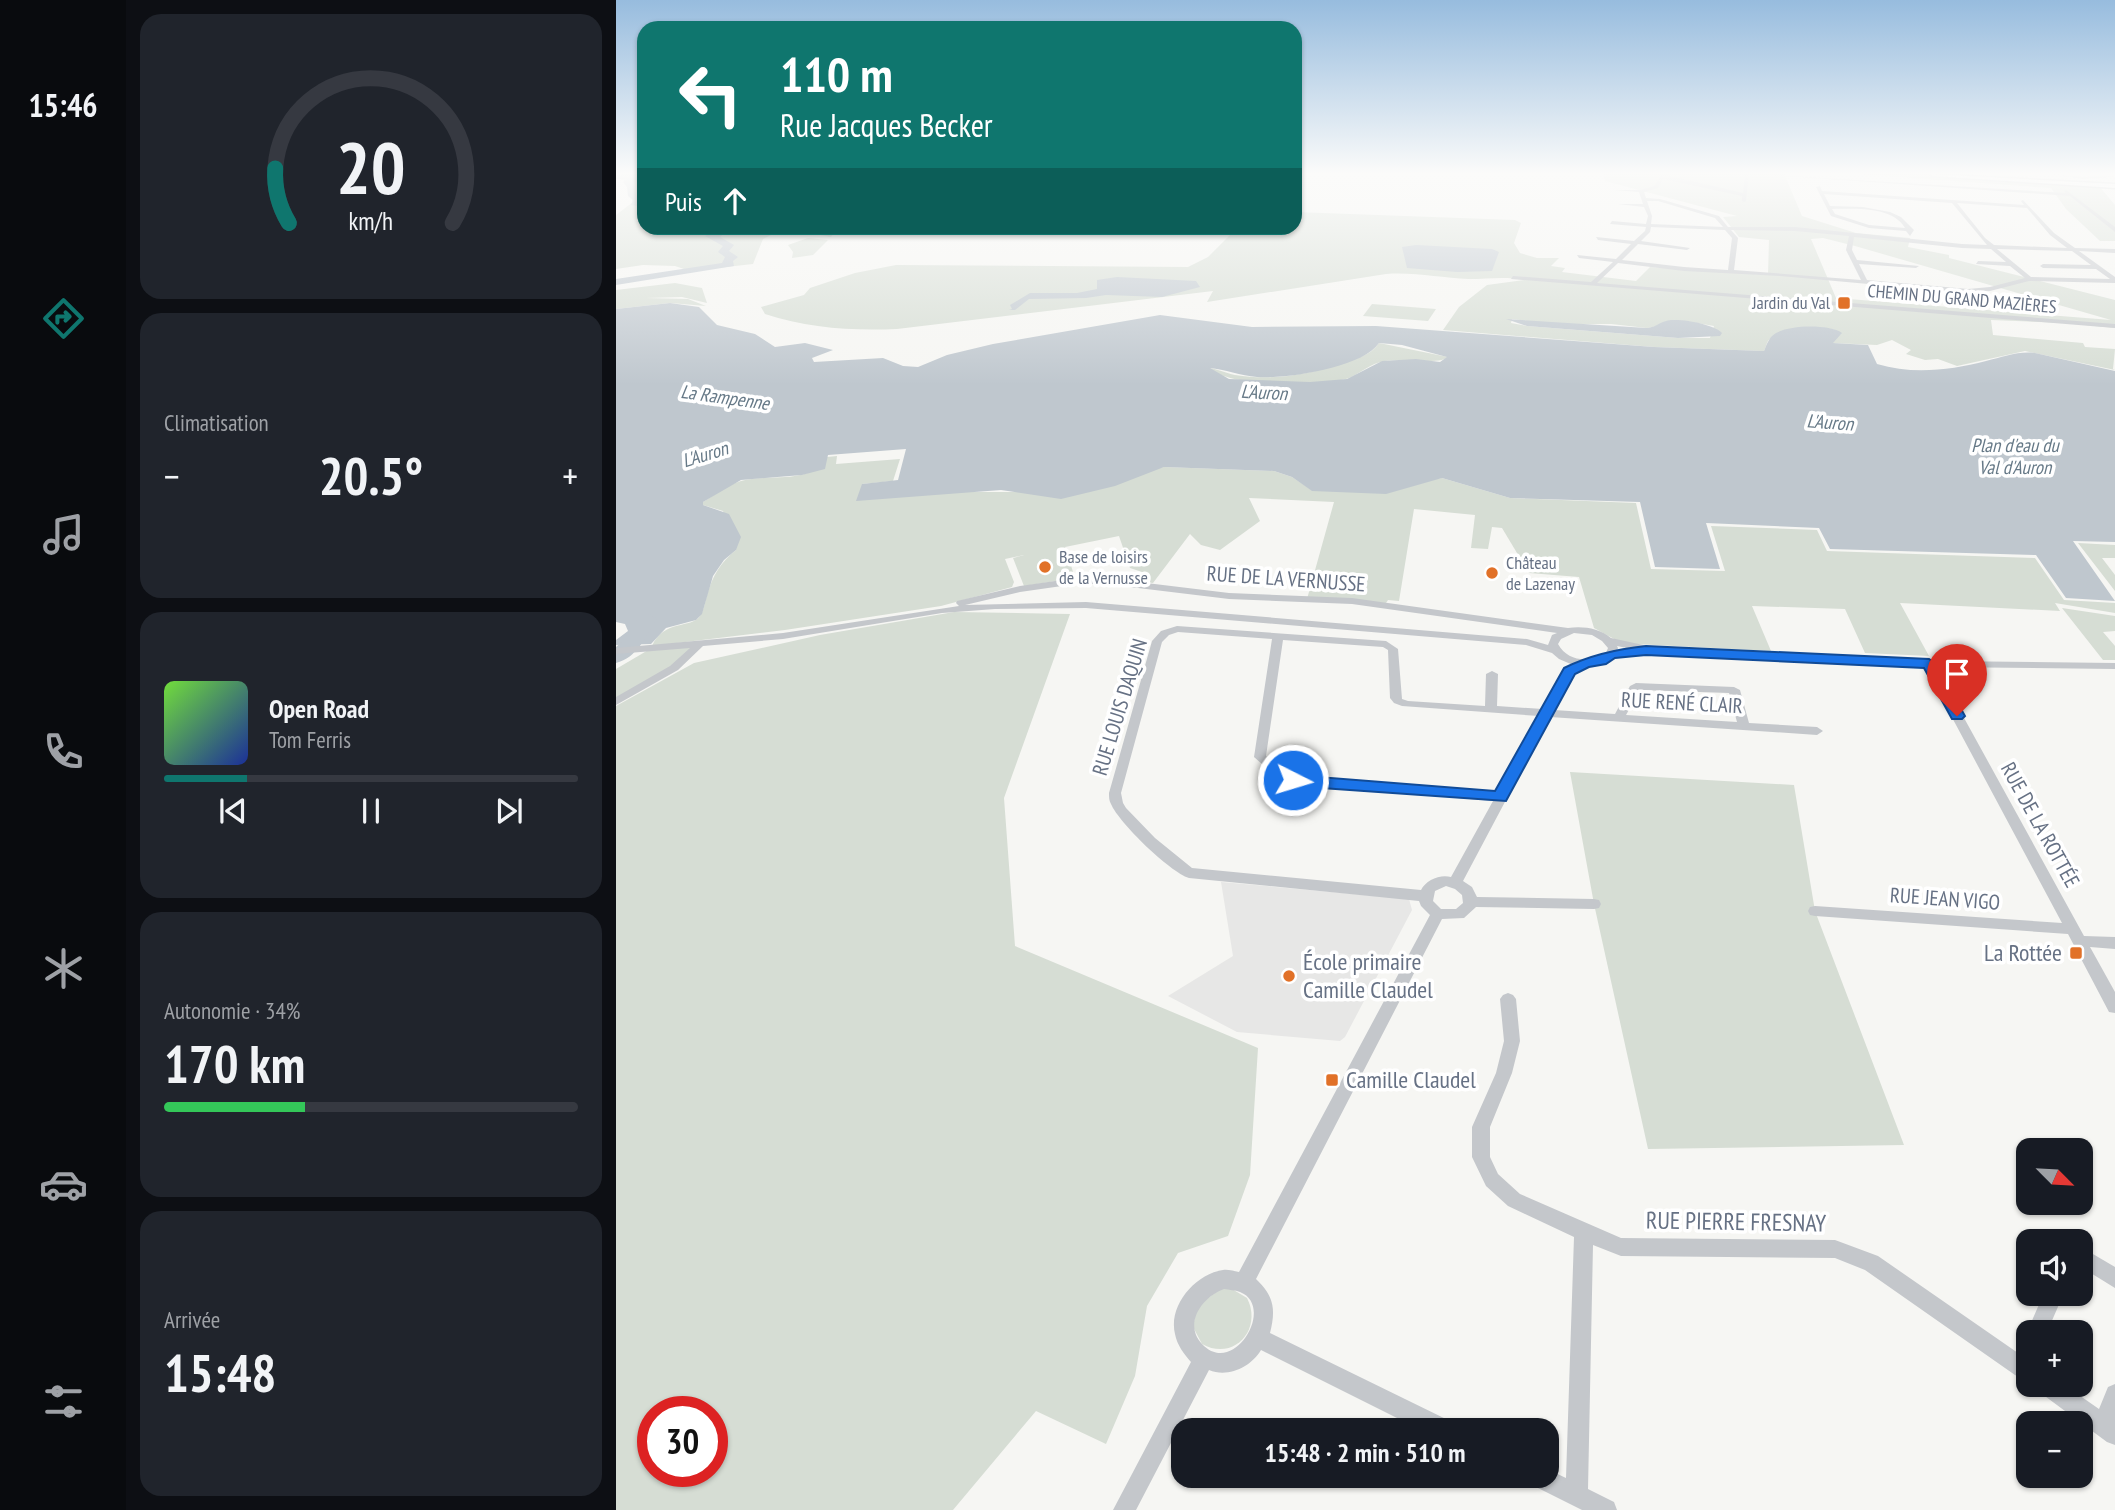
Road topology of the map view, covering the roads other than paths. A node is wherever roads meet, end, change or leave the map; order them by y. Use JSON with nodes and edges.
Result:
{"nodes":[{"id":1,"x":1634,"y":244,"type":"edge"},
{"id":2,"x":1651,"y":244,"type":"edge"},
{"id":3,"x":1734,"y":244,"type":"edge"},
{"id":4,"x":1850,"y":244,"type":"edge"},
{"id":5,"x":1957,"y":244,"type":"edge"},
{"id":6,"x":1989,"y":244,"type":"edge"},
{"id":7,"x":2066,"y":244,"type":"edge"},
{"id":8,"x":1992,"y":247,"type":"junction"},
{"id":9,"x":1687,"y":248,"type":"dead end"},
{"id":10,"x":2071,"y":249,"type":"junction"},
{"id":11,"x":2115,"y":251,"type":"edge"},
{"id":12,"x":1578,"y":256,"type":"dead end"},
{"id":13,"x":1617,"y":261,"type":"junction"},
{"id":14,"x":1856,"y":262,"type":"junction"},
{"id":15,"x":1978,"y":263,"type":"dead end"},
{"id":16,"x":2010,"y":264,"type":"junction"},
{"id":17,"x":1916,"y":266,"type":"dead end"},
{"id":18,"x":2043,"y":266,"type":"dead end"},
{"id":19,"x":2095,"y":267,"type":"junction"},
{"id":20,"x":1731,"y":271,"type":"junction"},
{"id":21,"x":1513,"y":278,"type":"dead end"},
{"id":22,"x":2029,"y":279,"type":"junction"},
{"id":23,"x":2115,"y":280,"type":"edge"},
{"id":24,"x":1865,"y":282,"type":"junction"},
{"id":25,"x":1593,"y":284,"type":"junction"},
{"id":26,"x":2115,"y":326,"type":"edge"},
{"id":27,"x":1001,"y":593,"type":"junction"},
{"id":28,"x":995,"y":606,"type":"junction"},
{"id":29,"x":942,"y":610,"type":"junction"},
{"id":30,"x":1568,"y":631,"type":"junction"},
{"id":31,"x":1278,"y":637,"type":"junction"},
{"id":32,"x":1556,"y":637,"type":"junction"},
{"id":33,"x":1609,"y":641,"type":"junction"},
{"id":34,"x":1527,"y":642,"type":"junction"},
{"id":35,"x":699,"y":645,"type":"junction"},
{"id":36,"x":1555,"y":650,"type":"junction"},
{"id":37,"x":1646,"y":650,"type":"junction"},
{"id":38,"x":616,"y":651,"type":"edge"},
{"id":39,"x":1611,"y":655,"type":"junction"},
{"id":40,"x":1564,"y":658,"type":"junction"},
{"id":41,"x":1585,"y":663,"type":"junction"},
{"id":42,"x":1929,"y":664,"type":"junction"},
{"id":43,"x":2115,"y":666,"type":"edge"},
{"id":44,"x":1569,"y":671,"type":"junction"},
{"id":45,"x":1492,"y":674,"type":"dead end"},
{"id":46,"x":616,"y":702,"type":"edge"},
{"id":47,"x":1490,"y":710,"type":"junction"},
{"id":48,"x":1545,"y":714,"type":"junction"},
{"id":49,"x":1618,"y":719,"type":"junction"},
{"id":50,"x":1744,"y":726,"type":"junction"},
{"id":51,"x":1817,"y":731,"type":"dead end"},
{"id":52,"x":1500,"y":797,"type":"junction"},
{"id":53,"x":1455,"y":883,"type":"junction"},
{"id":54,"x":1425,"y":896,"type":"junction"},
{"id":55,"x":1471,"y":902,"type":"junction"},
{"id":56,"x":1594,"y":904,"type":"dead end"},
{"id":57,"x":1815,"y":911,"type":"dead end"},
{"id":58,"x":1438,"y":914,"type":"junction"},
{"id":59,"x":2076,"y":935,"type":"junction"},
{"id":60,"x":2115,"y":943,"type":"edge"},
{"id":61,"x":1508,"y":999,"type":"dead end"},
{"id":62,"x":2115,"y":1007,"type":"edge"},
{"id":63,"x":1584,"y":1232,"type":"junction"},
{"id":64,"x":2093,"y":1264,"type":"edge"},
{"id":65,"x":2115,"y":1278,"type":"edge"},
{"id":66,"x":1244,"y":1282,"type":"junction"},
{"id":67,"x":1260,"y":1339,"type":"junction"},
{"id":68,"x":2016,"y":1357,"type":"edge"},
{"id":69,"x":1204,"y":1359,"type":"junction"},
{"id":70,"x":2115,"y":1394,"type":"edge"},
{"id":71,"x":2063,"y":1397,"type":"edge"},
{"id":72,"x":1420,"y":1418,"type":"edge"},
{"id":73,"x":2109,"y":1430,"type":"edge"},
{"id":74,"x":1559,"y":1487,"type":"edge"},
{"id":75,"x":1577,"y":1496,"type":"junction"},
{"id":76,"x":1124,"y":1510,"type":"edge"},
{"id":77,"x":1606,"y":1510,"type":"edge"}],
"edges":[{"from":1,"to":13,"type":"street"},
{"from":2,"to":9,"type":"street"},
{"from":3,"to":20,"type":"street"},
{"from":4,"to":14,"type":"street"},
{"from":5,"to":8,"type":"street"},
{"from":6,"to":8,"type":"street"},
{"from":7,"to":10,"type":"street"},
{"from":8,"to":10,"type":"street"},
{"from":8,"to":16,"type":"street"},
{"from":10,"to":11,"type":"street"},
{"from":10,"to":19,"type":"street"},
{"from":12,"to":13,"type":"street"},
{"from":13,"to":20,"type":"street"},
{"from":13,"to":25,"type":"street"},
{"from":14,"to":17,"type":"street"},
{"from":14,"to":24,"type":"street"},
{"from":15,"to":16,"type":"street"},
{"from":16,"to":22,"type":"street"},
{"from":18,"to":19,"type":"street"},
{"from":19,"to":23,"type":"street"},
{"from":20,"to":24,"type":"street"},
{"from":21,"to":25,"type":"street","name":"CHEMIN DU GRAND MAZIÈRES"},
{"from":22,"to":23,"type":"street"},
{"from":22,"to":24,"type":"street"},
{"from":25,"to":26,"type":"street","name":"CHEMIN DU GRAND MAZIÈRES"},
{"from":27,"to":28,"type":"street"},
{"from":27,"to":29,"type":"street","name":"RUE DE LA VERNUSSE"},
{"from":27,"to":30,"type":"street","name":"RUE DE LA VERNUSSE"},
{"from":28,"to":29,"type":"street"},
{"from":28,"to":34,"type":"street"},
{"from":29,"to":35,"type":"street"},
{"from":30,"to":32,"type":"street"},
{"from":30,"to":33,"type":"street","name":"RUE DE LA VERNUSSE"},
{"from":31,"to":47,"type":"street","name":"RUE LOUIS DAQUIN"},
{"from":31,"to":52,"type":"street"},
{"from":31,"to":54,"type":"street","name":"RUE LOUIS DAQUIN"},
{"from":32,"to":34,"type":"street"},
{"from":32,"to":36,"type":"street"},
{"from":33,"to":37,"type":"street","name":"RUE DE LA VERNUSSE"},
{"from":33,"to":39,"type":"street"},
{"from":34,"to":36,"type":"street"},
{"from":35,"to":38,"type":"street"},
{"from":35,"to":46,"type":"street"},
{"from":36,"to":40,"type":"street"},
{"from":37,"to":39,"type":"street"},
{"from":37,"to":42,"type":"street"},
{"from":39,"to":41,"type":"street"},
{"from":40,"to":41,"type":"street"},
{"from":40,"to":44,"type":"street"},
{"from":41,"to":44,"type":"street"},
{"from":42,"to":43,"type":"street"},
{"from":42,"to":59,"type":"street","name":"RUE DE LA ROTTÉE"},
{"from":44,"to":48,"type":"street"},
{"from":45,"to":47,"type":"street"},
{"from":47,"to":48,"type":"street","name":"RUE LOUIS DAQUIN"},
{"from":48,"to":49,"type":"street","name":"RUE RENÉ CLAIR"},
{"from":48,"to":52,"type":"street"},
{"from":49,"to":50,"type":"street","name":"RUE RENÉ CLAIR"},
{"from":49,"to":50,"type":"street"},
{"from":50,"to":51,"type":"street","name":"RUE RENÉ CLAIR"},
{"from":52,"to":53,"type":"street"},
{"from":53,"to":54,"type":"street"},
{"from":53,"to":55,"type":"street"},
{"from":54,"to":58,"type":"street"},
{"from":55,"to":56,"type":"street"},
{"from":55,"to":58,"type":"street"},
{"from":57,"to":59,"type":"street","name":"RUE JEAN VIGO"},
{"from":58,"to":66,"type":"street"},
{"from":59,"to":60,"type":"street","name":"RUE JEAN VIGO"},
{"from":59,"to":62,"type":"street","name":"RUE DE LA ROTTÉE"},
{"from":61,"to":63,"type":"street","name":"RUE PIERRE FRESNAY"},
{"from":63,"to":68,"type":"street","name":"RUE PIERRE FRESNAY"},
{"from":63,"to":75,"type":"street"},
{"from":64,"to":65,"type":"street"},
{"from":66,"to":67,"type":"street"},
{"from":66,"to":69,"type":"street"},
{"from":67,"to":69,"type":"street"},
{"from":67,"to":72,"type":"street"},
{"from":69,"to":76,"type":"street"},
{"from":70,"to":73,"type":"street"},
{"from":71,"to":73,"type":"street"},
{"from":74,"to":75,"type":"street"},
{"from":75,"to":77,"type":"street"}]}
